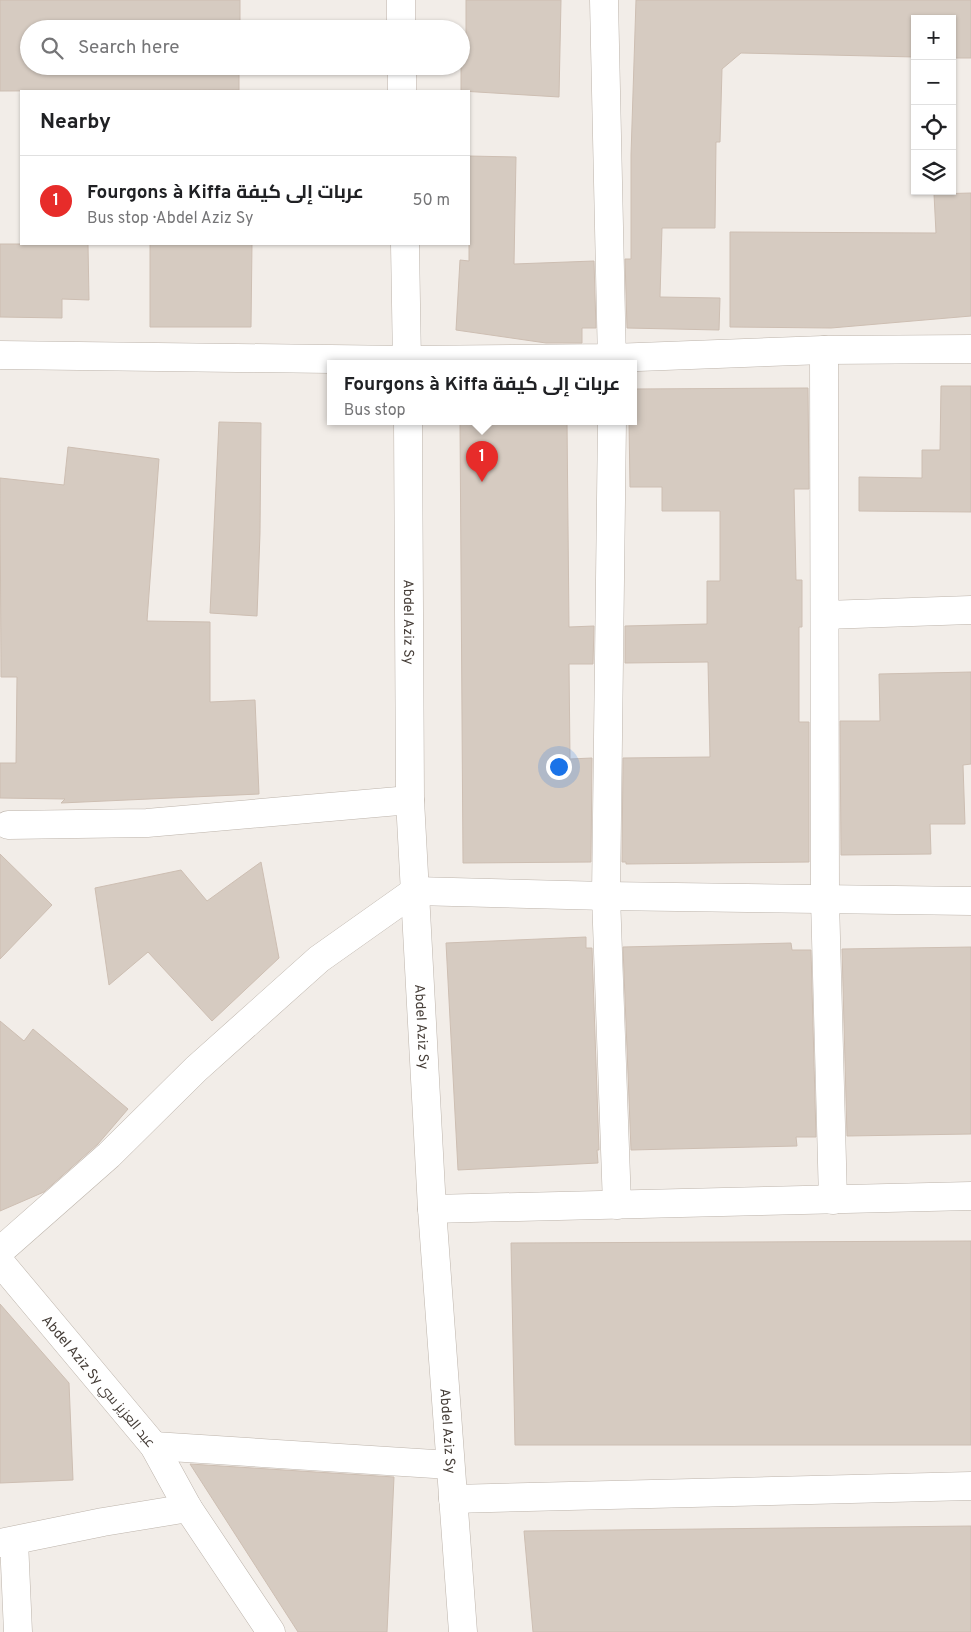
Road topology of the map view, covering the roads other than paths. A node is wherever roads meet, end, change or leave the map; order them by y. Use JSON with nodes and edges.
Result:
{"nodes":[{"id":1,"x":401,"y":0,"type":"edge"},
{"id":2,"x":604,"y":0,"type":"edge"},
{"id":3,"x":401,"y":20,"type":"edge"},
{"id":4,"x":402,"y":75,"type":"edge"},
{"id":5,"x":402,"y":90,"type":"edge"},
{"id":6,"x":405,"y":245,"type":"edge"},
{"id":7,"x":971,"y":349,"type":"edge"},
{"id":8,"x":824,"y":350,"type":"junction"},
{"id":9,"x":0,"y":356,"type":"edge"},
{"id":10,"x":407,"y":360,"type":"edge"},
{"id":11,"x":612,"y":360,"type":"edge"},
{"id":12,"x":631,"y":360,"type":"edge"},
{"id":13,"x":327,"y":361,"type":"edge"},
{"id":14,"x":408,"y":425,"type":"edge"},
{"id":15,"x":612,"y":425,"type":"edge"},
{"id":16,"x":971,"y":610,"type":"edge"},
{"id":17,"x":825,"y":615,"type":"junction"},
{"id":18,"x":410,"y":800,"type":"junction"},
{"id":19,"x":8,"y":825,"type":"dead end"},
{"id":20,"x":414,"y":891,"type":"junction"},
{"id":21,"x":606,"y":896,"type":"junction"},
{"id":22,"x":825,"y":900,"type":"junction"},
{"id":23,"x":971,"y":900,"type":"edge"},
{"id":24,"x":971,"y":1196,"type":"edge"},
{"id":25,"x":833,"y":1200,"type":"junction"},
{"id":26,"x":617,"y":1205,"type":"junction"},
{"id":27,"x":432,"y":1209,"type":"junction"},
{"id":28,"x":0,"y":1251,"type":"edge"},
{"id":29,"x":0,"y":1262,"type":"edge"},
{"id":30,"x":154,"y":1446,"type":"junction"},
{"id":31,"x":450,"y":1465,"type":"junction"},
{"id":32,"x":971,"y":1486,"type":"edge"},
{"id":33,"x":453,"y":1499,"type":"junction"},
{"id":34,"x":188,"y":1508,"type":"junction"},
{"id":35,"x":7,"y":1542,"type":"edge"},
{"id":36,"x":18,"y":1632,"type":"edge"},
{"id":37,"x":271,"y":1632,"type":"edge"},
{"id":38,"x":463,"y":1632,"type":"edge"}],
"edges":[{"from":1,"to":3,"type":"street"},
{"from":2,"to":11,"type":"street"},
{"from":4,"to":5,"type":"street"},
{"from":6,"to":10,"type":"street"},
{"from":7,"to":8,"type":"street"},
{"from":8,"to":12,"type":"street"},
{"from":8,"to":17,"type":"street"},
{"from":9,"to":13,"type":"street"},
{"from":14,"to":18,"type":"street","name":"Abdel Aziz Sy"},
{"from":15,"to":21,"type":"street"},
{"from":16,"to":17,"type":"street"},
{"from":17,"to":22,"type":"street"},
{"from":18,"to":19,"type":"street"},
{"from":18,"to":20,"type":"street","name":"Abdel Aziz Sy"},
{"from":20,"to":21,"type":"street"},
{"from":20,"to":27,"type":"street","name":"Abdel Aziz Sy"},
{"from":20,"to":28,"type":"street"},
{"from":21,"to":22,"type":"street"},
{"from":21,"to":26,"type":"street"},
{"from":22,"to":23,"type":"street"},
{"from":22,"to":25,"type":"street"},
{"from":24,"to":25,"type":"street"},
{"from":25,"to":26,"type":"street"},
{"from":26,"to":27,"type":"street"},
{"from":27,"to":31,"type":"street","name":"Abdel Aziz Sy"},
{"from":29,"to":30,"type":"street","name":"Abdel Aziz Sy عبد العزيز سي"},
{"from":30,"to":31,"type":"street"},
{"from":30,"to":34,"type":"street","name":"Abdel Aziz Sy عبد العزيز سي"},
{"from":31,"to":33,"type":"street","name":"Abdel Aziz Sy"},
{"from":32,"to":33,"type":"street"},
{"from":33,"to":38,"type":"street","name":"Abdel Aziz Sy"},
{"from":34,"to":35,"type":"street"},
{"from":34,"to":37,"type":"street","name":"Abdel Aziz Sy عبد العزيز سي"},
{"from":35,"to":36,"type":"street"}]}
